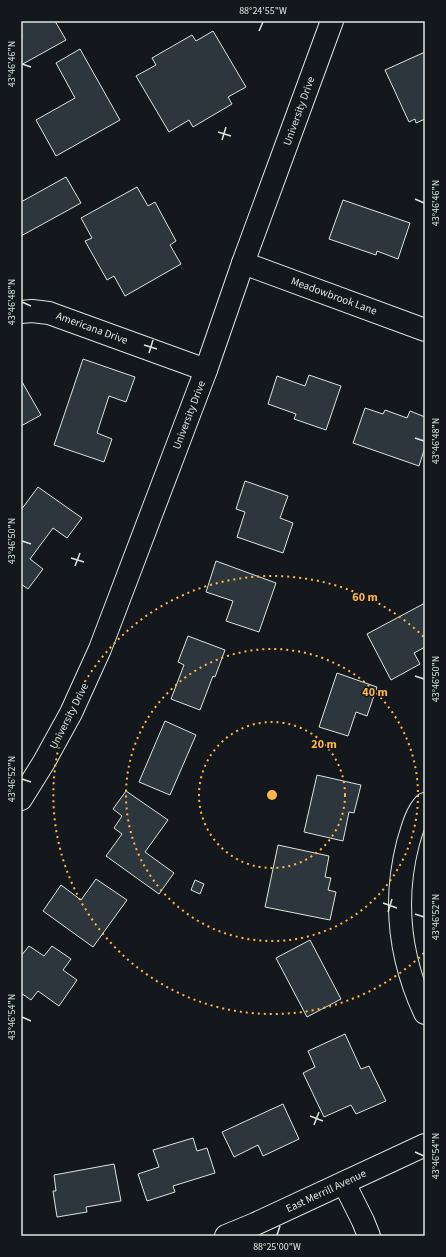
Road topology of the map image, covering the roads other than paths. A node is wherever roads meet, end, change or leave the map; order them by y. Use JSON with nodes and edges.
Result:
{"nodes":[{"id":1,"x":332,"y":21,"type":"edge"},
{"id":2,"x":243,"y":263,"type":"junction"},
{"id":3,"x":21,"y":312,"type":"edge"},
{"id":4,"x":425,"y":330,"type":"edge"},
{"id":5,"x":206,"y":370,"type":"junction"},
{"id":6,"x":21,"y":799,"type":"edge"},
{"id":7,"x":425,"y":804,"type":"edge"},
{"id":8,"x":425,"y":1013,"type":"edge"},
{"id":9,"x":425,"y":1145,"type":"edge"},
{"id":10,"x":344,"y":1183,"type":"junction"},
{"id":11,"x":226,"y":1236,"type":"edge"},
{"id":12,"x":369,"y":1236,"type":"edge"}],
"edges":[{"from":1,"to":2,"type":"street","name":"University Drive"},
{"from":2,"to":4,"type":"street","name":"Meadowbrook Lane"},
{"from":2,"to":5,"type":"street","name":"University Drive"},
{"from":3,"to":5,"type":"street","name":"Americana Drive"},
{"from":5,"to":6,"type":"street","name":"University Drive"},
{"from":7,"to":8,"type":"street"},
{"from":9,"to":10,"type":"street","name":"East Merrill Avenue"},
{"from":10,"to":11,"type":"street","name":"East Merrill Avenue"},
{"from":10,"to":12,"type":"street"}]}
